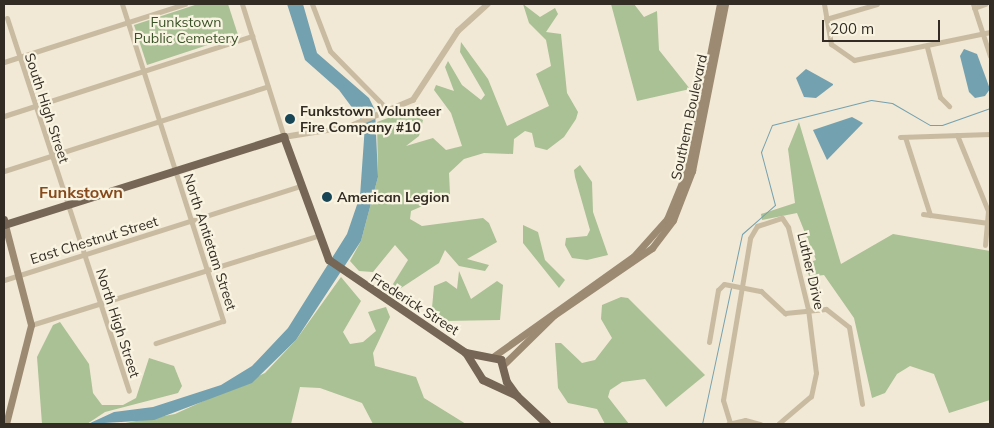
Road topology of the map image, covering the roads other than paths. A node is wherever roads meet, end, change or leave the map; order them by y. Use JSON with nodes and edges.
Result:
{"nodes":[{"id":1,"x":122,"y":4,"type":"edge"},
{"id":2,"x":185,"y":4,"type":"edge"},
{"id":3,"x":242,"y":4,"type":"edge"},
{"id":4,"x":312,"y":4,"type":"edge"},
{"id":5,"x":488,"y":4,"type":"edge"},
{"id":6,"x":720,"y":4,"type":"edge"},
{"id":7,"x":725,"y":4,"type":"edge"},
{"id":8,"x":824,"y":4,"type":"edge"},
{"id":9,"x":877,"y":4,"type":"edge"},
{"id":10,"x":985,"y":4,"type":"edge"},
{"id":11,"x":974,"y":6,"type":"edge"},
{"id":12,"x":7,"y":18,"type":"dead end"},
{"id":13,"x":826,"y":19,"type":"junction"},
{"id":14,"x":128,"y":22,"type":"junction"},
{"id":15,"x":990,"y":32,"type":"edge"},
{"id":16,"x":981,"y":34,"type":"junction"},
{"id":17,"x":252,"y":36,"type":"junction"},
{"id":18,"x":927,"y":47,"type":"junction"},
{"id":19,"x":990,"y":56,"type":"edge"},
{"id":20,"x":18,"y":57,"type":"junction"},
{"id":21,"x":4,"y":62,"type":"edge"},
{"id":22,"x":143,"y":71,"type":"junction"},
{"id":23,"x":268,"y":86,"type":"junction"},
{"id":24,"x":34,"y":106,"type":"junction"},
{"id":25,"x":949,"y":106,"type":"dead end"},
{"id":26,"x":385,"y":110,"type":"junction"},
{"id":27,"x":4,"y":116,"type":"edge"},
{"id":28,"x":159,"y":121,"type":"junction"},
{"id":29,"x":990,"y":134,"type":"edge"},
{"id":30,"x":957,"y":135,"type":"junction"},
{"id":31,"x":284,"y":137,"type":"junction"},
{"id":32,"x":51,"y":156,"type":"junction"},
{"id":33,"x":4,"y":170,"type":"edge"},
{"id":34,"x":175,"y":170,"type":"junction"},
{"id":35,"x":300,"y":186,"type":"junction"},
{"id":36,"x":67,"y":205,"type":"junction"},
{"id":37,"x":923,"y":214,"type":"dead end"},
{"id":38,"x":930,"y":215,"type":"junction"},
{"id":39,"x":191,"y":221,"type":"junction"},
{"id":40,"x":988,"y":223,"type":"junction"},
{"id":41,"x":4,"y":224,"type":"edge"},
{"id":42,"x":317,"y":236,"type":"junction"},
{"id":43,"x":985,"y":245,"type":"dead end"},
{"id":44,"x":84,"y":255,"type":"junction"},
{"id":45,"x":207,"y":272,"type":"junction"},
{"id":46,"x":19,"y":275,"type":"junction"},
{"id":47,"x":4,"y":280,"type":"edge"},
{"id":48,"x":742,"y":286,"type":"junction"},
{"id":49,"x":100,"y":305,"type":"junction"},
{"id":50,"x":808,"y":309,"type":"junction"},
{"id":51,"x":31,"y":325,"type":"junction"},
{"id":52,"x":709,"y":342,"type":"dead end"},
{"id":53,"x":156,"y":343,"type":"dead end"},
{"id":54,"x":466,"y":353,"type":"junction"},
{"id":55,"x":491,"y":356,"type":"junction"},
{"id":56,"x":504,"y":364,"type":"junction"},
{"id":57,"x":478,"y":372,"type":"junction"},
{"id":58,"x":505,"y":372,"type":"junction"},
{"id":59,"x":491,"y":383,"type":"junction"},
{"id":60,"x":129,"y":391,"type":"dead end"},
{"id":61,"x":517,"y":396,"type":"junction"},
{"id":62,"x":862,"y":404,"type":"dead end"},
{"id":63,"x":5,"y":424,"type":"edge"},
{"id":64,"x":547,"y":424,"type":"edge"},
{"id":65,"x":729,"y":424,"type":"edge"},
{"id":66,"x":760,"y":424,"type":"edge"},
{"id":67,"x":778,"y":424,"type":"edge"}],
"edges":[{"from":1,"to":14,"type":"street","name":"North Antietam Street"},
{"from":2,"to":14,"type":"street"},
{"from":3,"to":17,"type":"street"},
{"from":4,"to":26,"type":"street"},
{"from":5,"to":26,"type":"street"},
{"from":6,"to":55,"type":"main road","name":"Southern Boulevard"},
{"from":7,"to":56,"type":"main road","name":"Southern Boulevard"},
{"from":8,"to":13,"type":"street"},
{"from":9,"to":13,"type":"street"},
{"from":10,"to":11,"type":"street"},
{"from":11,"to":16,"type":"street"},
{"from":12,"to":20,"type":"street","name":"South High Street"},
{"from":13,"to":18,"type":"street"},
{"from":14,"to":20,"type":"street"},
{"from":14,"to":22,"type":"street","name":"North Antietam Street"},
{"from":15,"to":16,"type":"street"},
{"from":16,"to":18,"type":"street"},
{"from":16,"to":19,"type":"street"},
{"from":17,"to":22,"type":"street"},
{"from":17,"to":23,"type":"street"},
{"from":18,"to":25,"type":"street"},
{"from":20,"to":21,"type":"street"},
{"from":20,"to":24,"type":"street","name":"South High Street"},
{"from":22,"to":24,"type":"street"},
{"from":22,"to":28,"type":"street","name":"North Antietam Street"},
{"from":23,"to":28,"type":"street"},
{"from":23,"to":31,"type":"street"},
{"from":24,"to":27,"type":"street"},
{"from":24,"to":32,"type":"street","name":"South High Street"},
{"from":26,"to":31,"type":"street"},
{"from":28,"to":32,"type":"street"},
{"from":28,"to":34,"type":"street","name":"North Antietam Street"},
{"from":29,"to":30,"type":"street"},
{"from":30,"to":38,"type":"street"},
{"from":30,"to":40,"type":"street"},
{"from":31,"to":34,"type":"main road"},
{"from":31,"to":35,"type":"main road"},
{"from":32,"to":33,"type":"street"},
{"from":32,"to":36,"type":"street","name":"South High Street"},
{"from":34,"to":36,"type":"main road"},
{"from":34,"to":39,"type":"street","name":"North Antietam Street"},
{"from":35,"to":39,"type":"street","name":"East Chestnut Street"},
{"from":35,"to":42,"type":"main road"},
{"from":36,"to":41,"type":"main road"},
{"from":36,"to":44,"type":"street","name":"North High Street"},
{"from":37,"to":38,"type":"street"},
{"from":38,"to":40,"type":"street"},
{"from":39,"to":44,"type":"street","name":"East Chestnut Street"},
{"from":39,"to":45,"type":"street","name":"North Antietam Street"},
{"from":40,"to":43,"type":"street"},
{"from":41,"to":46,"type":"main road"},
{"from":42,"to":45,"type":"street"},
{"from":42,"to":54,"type":"main road","name":"Frederick Street"},
{"from":44,"to":46,"type":"street","name":"East Chestnut Street"},
{"from":44,"to":49,"type":"street","name":"North High Street"},
{"from":45,"to":49,"type":"street"},
{"from":45,"to":53,"type":"street","name":"North Antietam Street"},
{"from":46,"to":47,"type":"street","name":"East Chestnut Street"},
{"from":46,"to":51,"type":"main road"},
{"from":48,"to":50,"type":"street"},
{"from":48,"to":50,"type":"street","name":"Luther Drive"},
{"from":48,"to":52,"type":"street"},
{"from":48,"to":65,"type":"street","name":"Luther Drive"},
{"from":49,"to":51,"type":"street"},
{"from":49,"to":60,"type":"street","name":"North High Street"},
{"from":50,"to":62,"type":"street"},
{"from":50,"to":67,"type":"street","name":"Luther Drive"},
{"from":51,"to":63,"type":"main road"},
{"from":54,"to":55,"type":"main road","name":"Frederick Street"},
{"from":54,"to":57,"type":"main road","name":"Frederick Street"},
{"from":55,"to":56,"type":"main road"},
{"from":55,"to":57,"type":"main road"},
{"from":56,"to":58,"type":"main road"},
{"from":57,"to":59,"type":"main road"},
{"from":58,"to":59,"type":"main road"},
{"from":58,"to":61,"type":"main road"},
{"from":59,"to":61,"type":"main road"},
{"from":61,"to":64,"type":"main road"},
{"from":65,"to":66,"type":"street"}]}
